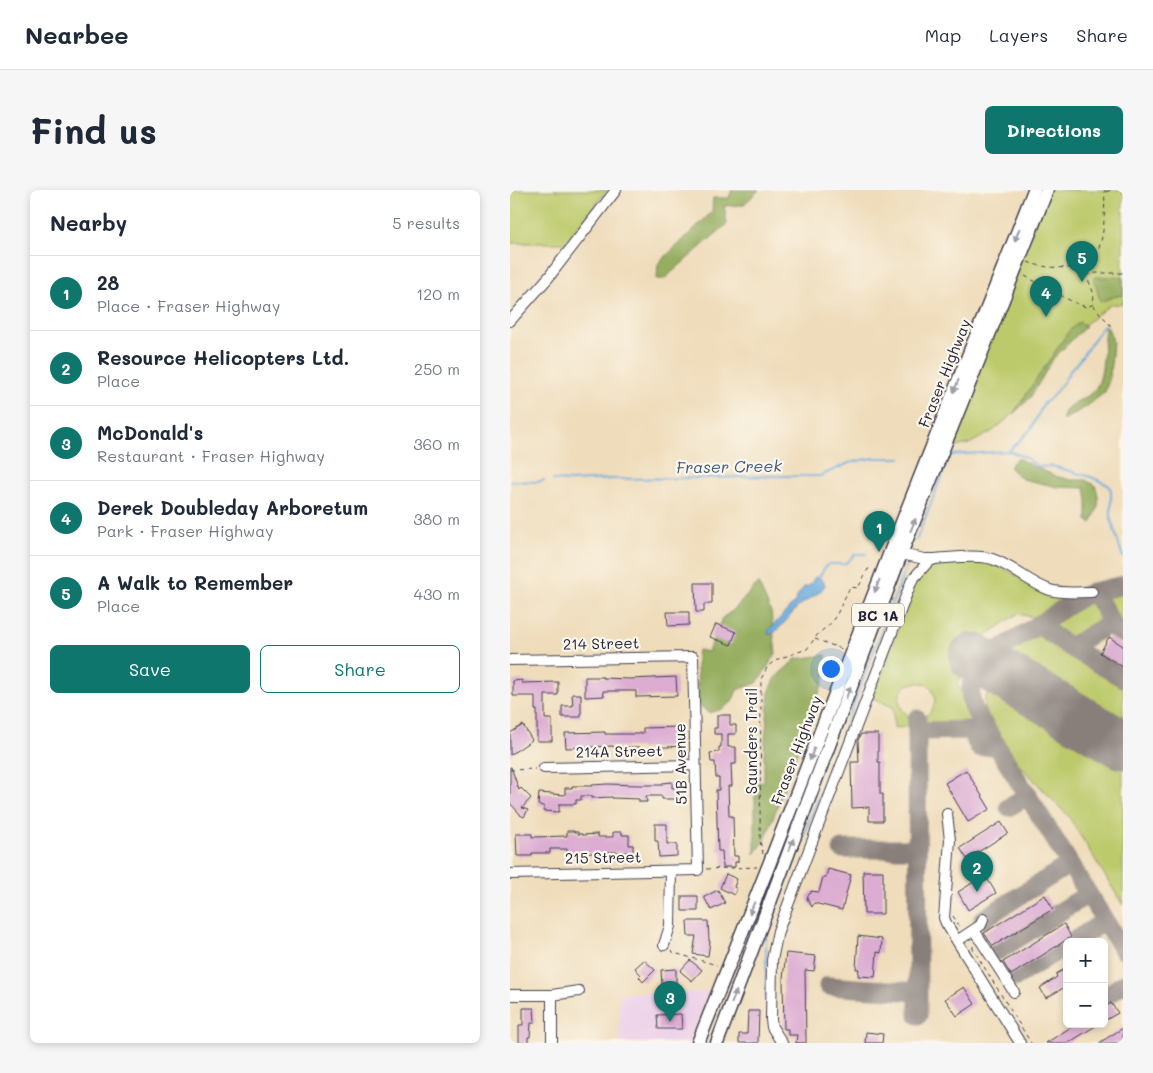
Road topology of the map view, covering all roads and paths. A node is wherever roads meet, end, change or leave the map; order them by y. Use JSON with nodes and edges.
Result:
{"nodes":[{"id":1,"x":616,"y":190,"type":"edge"},
{"id":2,"x":1034,"y":190,"type":"edge"},
{"id":3,"x":1047,"y":190,"type":"edge"},
{"id":4,"x":1112,"y":190,"type":"edge"},
{"id":5,"x":1123,"y":190,"type":"edge"},
{"id":6,"x":1105,"y":191,"type":"edge"},
{"id":7,"x":1122,"y":193,"type":"edge"},
{"id":8,"x":1020,"y":258,"type":"junction"},
{"id":9,"x":1084,"y":267,"type":"junction"},
{"id":10,"x":1123,"y":273,"type":"edge"},
{"id":11,"x":1086,"y":275,"type":"junction"},
{"id":12,"x":1025,"y":276,"type":"dead end"},
{"id":13,"x":1092,"y":305,"type":"junction"},
{"id":14,"x":510,"y":321,"type":"edge"},
{"id":15,"x":1112,"y":327,"type":"dead end"},
{"id":16,"x":901,"y":554,"type":"junction"},
{"id":17,"x":935,"y":559,"type":"junction"},
{"id":18,"x":876,"y":570,"type":"dead end"},
{"id":19,"x":1092,"y":592,"type":"dead end"},
{"id":20,"x":814,"y":639,"type":"junction"},
{"id":21,"x":845,"y":650,"type":"dead end"},
{"id":22,"x":693,"y":657,"type":"joint"},
{"id":23,"x":510,"y":660,"type":"edge"},
{"id":24,"x":695,"y":765,"type":"junction"},
{"id":25,"x":544,"y":768,"type":"joint"},
{"id":26,"x":510,"y":770,"type":"edge"},
{"id":27,"x":947,"y":814,"type":"dead end"},
{"id":28,"x":766,"y":856,"type":"dead end"},
{"id":29,"x":758,"y":867,"type":"dead end"},
{"id":30,"x":698,"y":870,"type":"junction"},
{"id":31,"x":671,"y":871,"type":"junction"},
{"id":32,"x":510,"y":874,"type":"edge"},
{"id":33,"x":953,"y":915,"type":"dead end"},
{"id":34,"x":983,"y":919,"type":"dead end"},
{"id":35,"x":974,"y":930,"type":"junction"},
{"id":36,"x":961,"y":938,"type":"junction"},
{"id":37,"x":664,"y":945,"type":"joint"},
{"id":38,"x":723,"y":966,"type":"dead end"},
{"id":39,"x":579,"y":991,"type":"dead end"},
{"id":40,"x":1014,"y":992,"type":"dead end"},
{"id":41,"x":510,"y":995,"type":"edge"},
{"id":42,"x":552,"y":995,"type":"junction"},
{"id":43,"x":552,"y":1043,"type":"edge"},
{"id":44,"x":698,"y":1043,"type":"edge"},
{"id":45,"x":717,"y":1043,"type":"edge"},
{"id":46,"x":782,"y":1043,"type":"edge"},
{"id":47,"x":1020,"y":1043,"type":"edge"},
{"id":48,"x":1032,"y":1043,"type":"edge"}],
"edges":[{"from":1,"to":14,"type":"street"},
{"from":2,"to":44,"type":"main road","name":"Fraser Highway","number":"BC 1A","one_way":true},
{"from":3,"to":8,"type":"main road","name":"Fraser Highway","number":"BC 1A"},
{"from":4,"to":6,"type":"path"},
{"from":5,"to":7,"type":"path"},
{"from":6,"to":9,"type":"path"},
{"from":8,"to":9,"type":"path"},
{"from":16,"to":8,"type":"main road","name":"Fraser Highway","number":"BC 1A","one_way":true},
{"from":9,"to":11,"type":"path"},
{"from":10,"to":11,"type":"path"},
{"from":11,"to":13,"type":"path"},
{"from":12,"to":13,"type":"path"},
{"from":13,"to":15,"type":"path"},
{"from":16,"to":17,"type":"street"},
{"from":45,"to":16,"type":"main road","name":"Fraser Highway","number":"BC 1A","one_way":true},
{"from":17,"to":19,"type":"street"},
{"from":17,"to":46,"type":"street"},
{"from":18,"to":20,"type":"path","name":"Saunders Trail"},
{"from":20,"to":21,"type":"path"},
{"from":20,"to":28,"type":"path","name":"Saunders Trail"},
{"from":22,"to":23,"type":"street","name":"214 Street"},
{"from":22,"to":24,"type":"street","name":"51B Avenue"},
{"from":24,"to":25,"type":"street","name":"214A Street"},
{"from":24,"to":30,"type":"street","name":"51B Avenue"},
{"from":25,"to":26,"type":"path"},
{"from":27,"to":36,"type":"street"},
{"from":29,"to":30,"type":"path"},
{"from":30,"to":31,"type":"street","name":"215 Street"},
{"from":31,"to":32,"type":"street","name":"215 Street"},
{"from":31,"to":37,"type":"street"},
{"from":33,"to":36,"type":"path"},
{"from":34,"to":35,"type":"street"},
{"from":35,"to":36,"type":"street"},
{"from":35,"to":40,"type":"street"},
{"from":36,"to":47,"type":"street"},
{"from":36,"to":48,"type":"path"},
{"from":37,"to":38,"type":"path"},
{"from":39,"to":42,"type":"street"},
{"from":41,"to":42,"type":"street"},
{"from":42,"to":43,"type":"street"}]}
